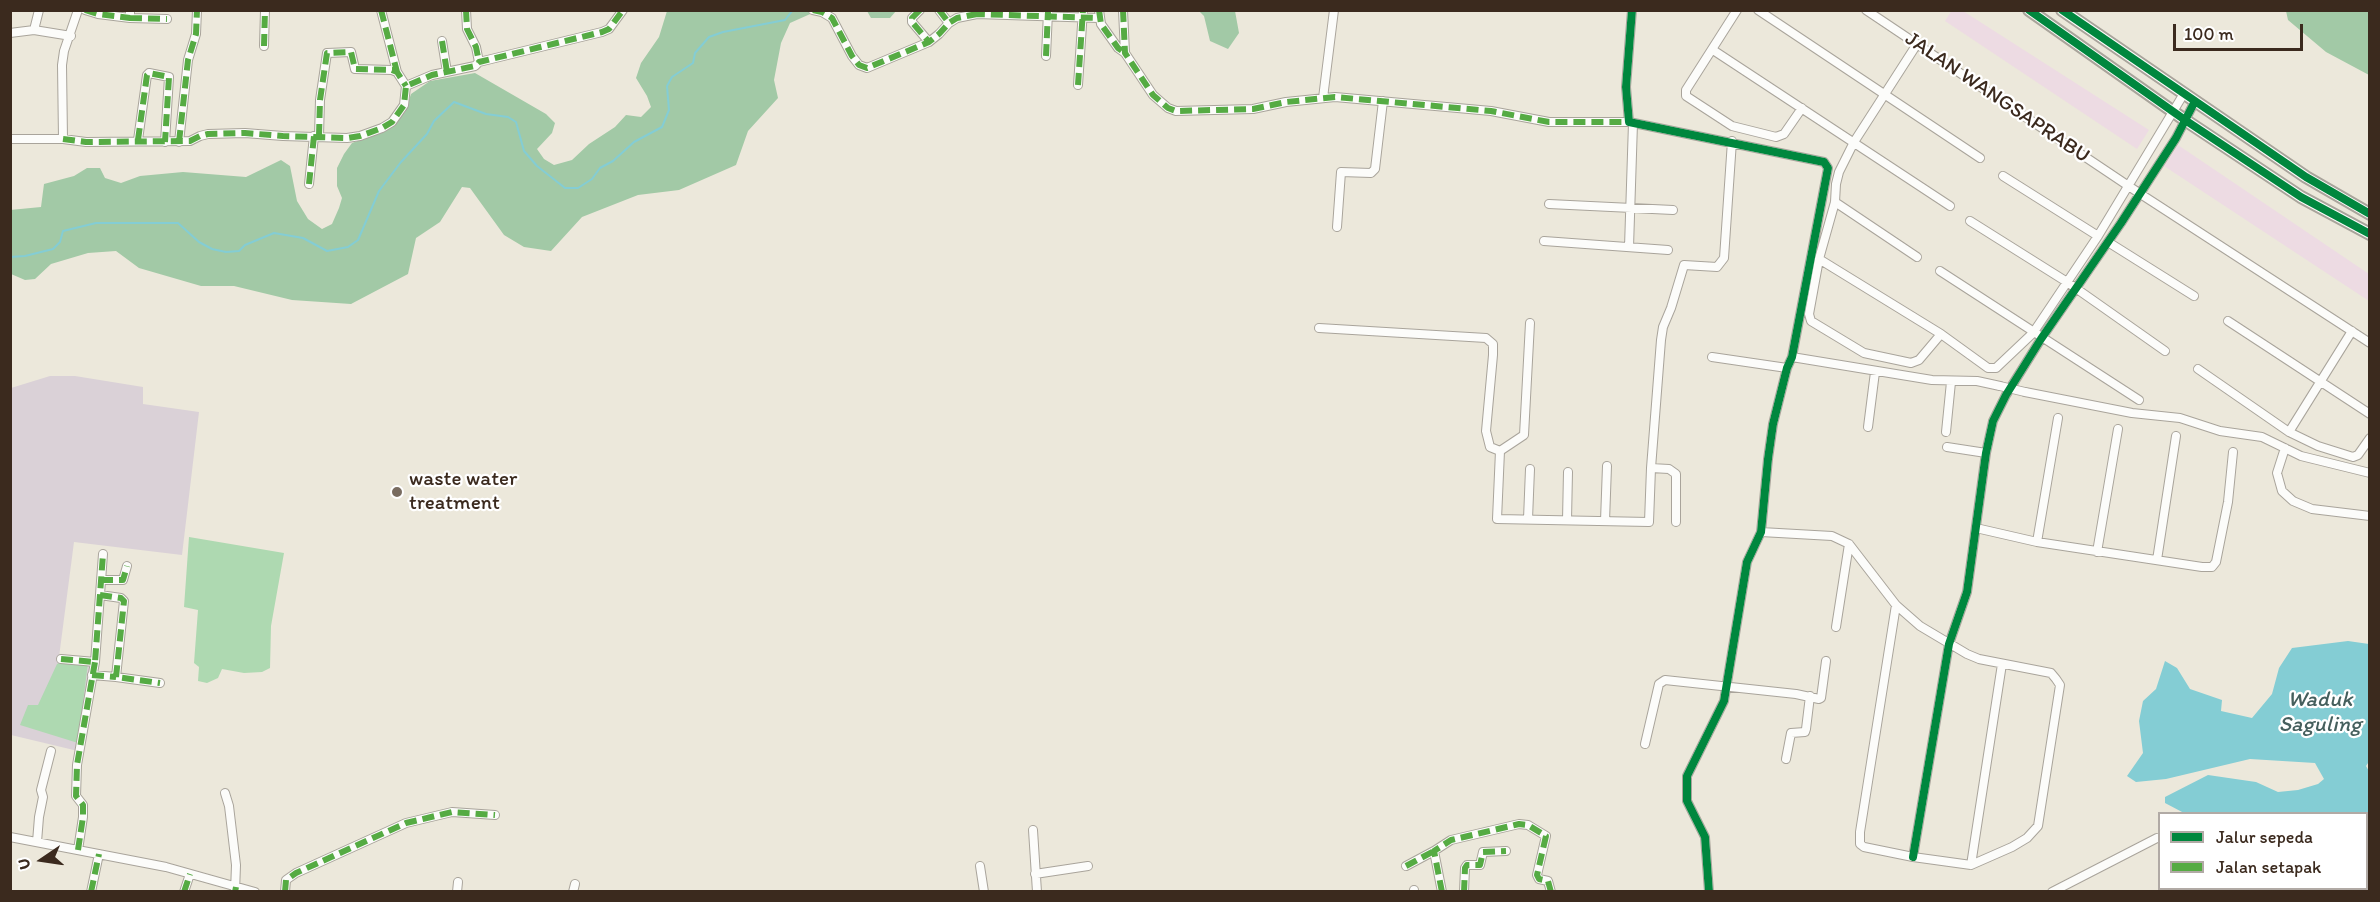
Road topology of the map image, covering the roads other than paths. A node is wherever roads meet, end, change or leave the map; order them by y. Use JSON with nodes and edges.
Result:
{"nodes":[{"id":1,"x":39,"y":10,"type":"edge"},
{"id":2,"x":78,"y":10,"type":"edge"},
{"id":3,"x":85,"y":10,"type":"edge"},
{"id":4,"x":197,"y":10,"type":"edge"},
{"id":5,"x":266,"y":10,"type":"edge"},
{"id":6,"x":381,"y":10,"type":"edge"},
{"id":7,"x":466,"y":10,"type":"edge"},
{"id":8,"x":623,"y":10,"type":"edge"},
{"id":9,"x":813,"y":10,"type":"edge"},
{"id":10,"x":920,"y":10,"type":"edge"},
{"id":11,"x":939,"y":10,"type":"edge"},
{"id":12,"x":1123,"y":10,"type":"edge"},
{"id":13,"x":1334,"y":10,"type":"edge"},
{"id":14,"x":1632,"y":10,"type":"edge"},
{"id":15,"x":1737,"y":10,"type":"edge"},
{"id":16,"x":1758,"y":10,"type":"edge"},
{"id":17,"x":1866,"y":10,"type":"edge"},
{"id":18,"x":2029,"y":10,"type":"edge"},
{"id":19,"x":2062,"y":10,"type":"edge"},
{"id":20,"x":978,"y":12,"type":"edge"},
{"id":21,"x":1023,"y":12,"type":"edge"},
{"id":22,"x":1048,"y":13,"type":"edge"},
{"id":23,"x":130,"y":14,"type":"edge"},
{"id":24,"x":1084,"y":14,"type":"edge"},
{"id":25,"x":1099,"y":14,"type":"edge"},
{"id":26,"x":954,"y":17,"type":"edge"},
{"id":27,"x":166,"y":19,"type":"dead end"},
{"id":28,"x":34,"y":30,"type":"junction"},
{"id":29,"x":10,"y":33,"type":"edge"},
{"id":30,"x":71,"y":36,"type":"junction"},
{"id":31,"x":442,"y":41,"type":"dead end"},
{"id":32,"x":929,"y":42,"type":"junction"},
{"id":33,"x":1917,"y":44,"type":"junction"},
{"id":34,"x":264,"y":46,"type":"dead end"},
{"id":35,"x":1713,"y":50,"type":"junction"},
{"id":36,"x":1125,"y":53,"type":"junction"},
{"id":37,"x":1046,"y":56,"type":"dead end"},
{"id":38,"x":479,"y":62,"type":"junction"},
{"id":39,"x":398,"y":72,"type":"junction"},
{"id":40,"x":447,"y":72,"type":"junction"},
{"id":41,"x":1078,"y":85,"type":"dead end"},
{"id":42,"x":406,"y":86,"type":"junction"},
{"id":43,"x":1885,"y":94,"type":"junction"},
{"id":44,"x":2183,"y":95,"type":"junction"},
{"id":45,"x":1323,"y":98,"type":"junction"},
{"id":46,"x":1383,"y":101,"type":"junction"},
{"id":47,"x":2194,"y":103,"type":"junction"},
{"id":48,"x":1802,"y":108,"type":"junction"},
{"id":49,"x":2174,"y":112,"type":"junction"},
{"id":50,"x":2185,"y":120,"type":"junction"},
{"id":51,"x":1631,"y":122,"type":"junction"},
{"id":52,"x":2164,"y":130,"type":"junction"},
{"id":53,"x":316,"y":136,"type":"junction"},
{"id":54,"x":2176,"y":138,"type":"junction"},
{"id":55,"x":10,"y":139,"type":"edge"},
{"id":56,"x":63,"y":139,"type":"junction"},
{"id":57,"x":138,"y":140,"type":"junction"},
{"id":58,"x":165,"y":141,"type":"junction"},
{"id":59,"x":1732,"y":141,"type":"junction"},
{"id":60,"x":1854,"y":141,"type":"junction"},
{"id":61,"x":179,"y":142,"type":"junction"},
{"id":62,"x":1980,"y":158,"type":"dead end"},
{"id":63,"x":2003,"y":176,"type":"dead end"},
{"id":64,"x":309,"y":184,"type":"dead end"},
{"id":65,"x":2128,"y":185,"type":"junction"},
{"id":66,"x":2139,"y":193,"type":"junction"},
{"id":67,"x":1835,"y":202,"type":"junction"},
{"id":68,"x":1549,"y":204,"type":"dead end"},
{"id":69,"x":1950,"y":206,"type":"dead end"},
{"id":70,"x":1631,"y":208,"type":"junction"},
{"id":71,"x":1672,"y":210,"type":"dead end"},
{"id":72,"x":2370,"y":214,"type":"edge"},
{"id":73,"x":1970,"y":221,"type":"dead end"},
{"id":74,"x":1337,"y":226,"type":"dead end"},
{"id":75,"x":2370,"y":234,"type":"edge"},
{"id":76,"x":2098,"y":236,"type":"junction"},
{"id":77,"x":1544,"y":241,"type":"dead end"},
{"id":78,"x":2108,"y":242,"type":"junction"},
{"id":79,"x":1629,"y":248,"type":"junction"},
{"id":80,"x":1668,"y":249,"type":"dead end"},
{"id":81,"x":1917,"y":257,"type":"dead end"},
{"id":82,"x":1819,"y":259,"type":"junction"},
{"id":83,"x":1940,"y":272,"type":"dead end"},
{"id":84,"x":2067,"y":282,"type":"junction"},
{"id":85,"x":2077,"y":289,"type":"junction"},
{"id":86,"x":2193,"y":296,"type":"dead end"},
{"id":87,"x":2228,"y":321,"type":"dead end"},
{"id":88,"x":1530,"y":323,"type":"dead end"},
{"id":89,"x":1319,"y":328,"type":"dead end"},
{"id":90,"x":2352,"y":331,"type":"junction"},
{"id":91,"x":2033,"y":333,"type":"junction"},
{"id":92,"x":1941,"y":334,"type":"junction"},
{"id":93,"x":2041,"y":339,"type":"junction"},
{"id":94,"x":2370,"y":343,"type":"edge"},
{"id":95,"x":2165,"y":351,"type":"dead end"},
{"id":96,"x":1712,"y":357,"type":"dead end"},
{"id":97,"x":1792,"y":357,"type":"junction"},
{"id":98,"x":1787,"y":368,"type":"junction"},
{"id":99,"x":2198,"y":369,"type":"dead end"},
{"id":100,"x":1875,"y":372,"type":"junction"},
{"id":101,"x":2320,"y":380,"type":"junction"},
{"id":102,"x":1951,"y":382,"type":"junction"},
{"id":103,"x":2139,"y":400,"type":"dead end"},
{"id":104,"x":2370,"y":414,"type":"edge"},
{"id":105,"x":2058,"y":417,"type":"dead end"},
{"id":106,"x":1868,"y":427,"type":"dead end"},
{"id":107,"x":2118,"y":429,"type":"dead end"},
{"id":108,"x":1946,"y":432,"type":"dead end"},
{"id":109,"x":2289,"y":432,"type":"junction"},
{"id":110,"x":2176,"y":436,"type":"dead end"},
{"id":111,"x":2370,"y":438,"type":"edge"},
{"id":112,"x":1947,"y":447,"type":"dead end"},
{"id":113,"x":2285,"y":448,"type":"junction"},
{"id":114,"x":1500,"y":451,"type":"junction"},
{"id":115,"x":2233,"y":452,"type":"dead end"},
{"id":116,"x":1986,"y":453,"type":"junction"},
{"id":117,"x":1607,"y":466,"type":"dead end"},
{"id":118,"x":1651,"y":468,"type":"junction"},
{"id":119,"x":1530,"y":469,"type":"dead end"},
{"id":120,"x":1568,"y":472,"type":"dead end"},
{"id":121,"x":2370,"y":473,"type":"edge"},
{"id":122,"x":2370,"y":516,"type":"edge"},
{"id":123,"x":1528,"y":519,"type":"junction"},
{"id":124,"x":1567,"y":520,"type":"junction"},
{"id":125,"x":1605,"y":521,"type":"junction"},
{"id":126,"x":1676,"y":522,"type":"dead end"},
{"id":127,"x":1976,"y":528,"type":"junction"},
{"id":128,"x":1765,"y":533,"type":"junction"},
{"id":129,"x":2037,"y":542,"type":"junction"},
{"id":130,"x":1849,"y":544,"type":"junction"},
{"id":131,"x":2097,"y":552,"type":"junction"},
{"id":132,"x":103,"y":554,"type":"dead end"},
{"id":133,"x":2157,"y":560,"type":"junction"},
{"id":134,"x":127,"y":566,"type":"dead end"},
{"id":135,"x":101,"y":580,"type":"junction"},
{"id":136,"x":100,"y":595,"type":"junction"},
{"id":137,"x":1896,"y":604,"type":"junction"},
{"id":138,"x":1836,"y":627,"type":"dead end"},
{"id":139,"x":1949,"y":644,"type":"junction"},
{"id":140,"x":61,"y":659,"type":"dead end"},
{"id":141,"x":1826,"y":661,"type":"dead end"},
{"id":142,"x":94,"y":662,"type":"junction"},
{"id":143,"x":2002,"y":664,"type":"junction"},
{"id":144,"x":92,"y":675,"type":"junction"},
{"id":145,"x":116,"y":677,"type":"junction"},
{"id":146,"x":160,"y":682,"type":"dead end"},
{"id":147,"x":1727,"y":686,"type":"junction"},
{"id":148,"x":1810,"y":696,"type":"junction"},
{"id":149,"x":1645,"y":744,"type":"dead end"},
{"id":150,"x":51,"y":750,"type":"dead end"},
{"id":151,"x":1786,"y":759,"type":"dead end"},
{"id":152,"x":225,"y":793,"type":"dead end"},
{"id":153,"x":495,"y":816,"type":"dead end"},
{"id":154,"x":1033,"y":830,"type":"dead end"},
{"id":155,"x":10,"y":837,"type":"edge"},
{"id":156,"x":2157,"y":838,"type":"dead end"},
{"id":157,"x":37,"y":842,"type":"junction"},
{"id":158,"x":78,"y":850,"type":"junction"},
{"id":159,"x":1434,"y":851,"type":"junction"},
{"id":160,"x":1506,"y":851,"type":"dead end"},
{"id":161,"x":99,"y":854,"type":"junction"},
{"id":162,"x":1913,"y":857,"type":"junction"},
{"id":163,"x":1971,"y":865,"type":"junction"},
{"id":164,"x":981,"y":866,"type":"dead end"},
{"id":165,"x":1088,"y":866,"type":"dead end"},
{"id":166,"x":1406,"y":866,"type":"dead end"},
{"id":167,"x":190,"y":874,"type":"junction"},
{"id":168,"x":1035,"y":874,"type":"junction"},
{"id":169,"x":458,"y":882,"type":"dead end"},
{"id":170,"x":235,"y":889,"type":"edge"},
{"id":171,"x":91,"y":891,"type":"edge"},
{"id":172,"x":184,"y":891,"type":"edge"},
{"id":173,"x":255,"y":891,"type":"edge"},
{"id":174,"x":285,"y":891,"type":"edge"},
{"id":175,"x":457,"y":891,"type":"edge"},
{"id":176,"x":984,"y":891,"type":"edge"},
{"id":177,"x":1036,"y":891,"type":"edge"},
{"id":178,"x":1442,"y":891,"type":"edge"},
{"id":179,"x":1464,"y":891,"type":"edge"},
{"id":180,"x":1551,"y":891,"type":"edge"},
{"id":181,"x":1709,"y":891,"type":"edge"},
{"id":182,"x":2052,"y":891,"type":"edge"}],
"edges":[{"from":1,"to":28,"type":"street"},
{"from":2,"to":30,"type":"street"},
{"from":3,"to":23,"type":"street"},
{"from":4,"to":61,"type":"street"},
{"from":5,"to":34,"type":"street"},
{"from":6,"to":39,"type":"street"},
{"from":7,"to":38,"type":"street"},
{"from":8,"to":38,"type":"street"},
{"from":9,"to":32,"type":"street"},
{"from":10,"to":32,"type":"street"},
{"from":11,"to":26,"type":"street"},
{"from":12,"to":36,"type":"street"},
{"from":13,"to":45,"type":"street"},
{"from":14,"to":51,"type":"street"},
{"from":15,"to":35,"type":"street"},
{"from":16,"to":43,"type":"street"},
{"from":17,"to":33,"type":"street","name":"JALAN WANGSAPRABU"},
{"from":18,"to":49,"type":"main road"},
{"from":19,"to":44,"type":"main road"},
{"from":20,"to":21,"type":"street"},
{"from":20,"to":26,"type":"street"},
{"from":21,"to":22,"type":"street"},
{"from":22,"to":24,"type":"street"},
{"from":22,"to":37,"type":"street"},
{"from":23,"to":27,"type":"street"},
{"from":24,"to":25,"type":"street"},
{"from":24,"to":41,"type":"street"},
{"from":25,"to":36,"type":"street"},
{"from":26,"to":32,"type":"street"},
{"from":28,"to":29,"type":"street"},
{"from":28,"to":30,"type":"street"},
{"from":30,"to":56,"type":"street"},
{"from":31,"to":40,"type":"street"},
{"from":33,"to":43,"type":"street"},
{"from":33,"to":65,"type":"street","name":"JALAN WANGSAPRABU"},
{"from":35,"to":48,"type":"street"},
{"from":35,"to":48,"type":"street"},
{"from":36,"to":45,"type":"street"},
{"from":38,"to":40,"type":"street"},
{"from":39,"to":42,"type":"street"},
{"from":39,"to":53,"type":"street"},
{"from":40,"to":42,"type":"street"},
{"from":42,"to":53,"type":"street"},
{"from":43,"to":60,"type":"street"},
{"from":43,"to":62,"type":"street"},
{"from":44,"to":47,"type":"main road"},
{"from":44,"to":49,"type":"street"},
{"from":45,"to":46,"type":"street"},
{"from":46,"to":51,"type":"street"},
{"from":46,"to":74,"type":"street"},
{"from":47,"to":50,"type":"street"},
{"from":47,"to":72,"type":"main road"},
{"from":48,"to":60,"type":"street"},
{"from":49,"to":50,"type":"main road"},
{"from":49,"to":52,"type":"street"},
{"from":50,"to":54,"type":"street"},
{"from":50,"to":75,"type":"main road"},
{"from":51,"to":59,"type":"street"},
{"from":51,"to":70,"type":"street"},
{"from":52,"to":54,"type":"street"},
{"from":52,"to":65,"type":"street"},
{"from":53,"to":61,"type":"street"},
{"from":53,"to":64,"type":"street"},
{"from":54,"to":66,"type":"street"},
{"from":55,"to":56,"type":"street"},
{"from":56,"to":57,"type":"street"},
{"from":57,"to":58,"type":"street"},
{"from":57,"to":58,"type":"street"},
{"from":58,"to":61,"type":"street"},
{"from":59,"to":97,"type":"street"},
{"from":59,"to":118,"type":"street"},
{"from":60,"to":67,"type":"street"},
{"from":60,"to":69,"type":"street"},
{"from":63,"to":76,"type":"street"},
{"from":65,"to":66,"type":"street","name":"JALAN WANGSAPRABU"},
{"from":65,"to":76,"type":"street"},
{"from":66,"to":78,"type":"street"},
{"from":66,"to":90,"type":"street","name":"JALAN WANGSAPRABU"},
{"from":67,"to":81,"type":"street"},
{"from":67,"to":82,"type":"street"},
{"from":68,"to":70,"type":"street"},
{"from":70,"to":71,"type":"street"},
{"from":70,"to":79,"type":"street"},
{"from":73,"to":84,"type":"street"},
{"from":76,"to":84,"type":"street"},
{"from":77,"to":79,"type":"street"},
{"from":78,"to":85,"type":"street"},
{"from":78,"to":86,"type":"street"},
{"from":79,"to":80,"type":"street"},
{"from":82,"to":92,"type":"street"},
{"from":82,"to":92,"type":"street"},
{"from":83,"to":91,"type":"street"},
{"from":84,"to":85,"type":"street"},
{"from":84,"to":91,"type":"street"},
{"from":85,"to":93,"type":"street"},
{"from":85,"to":95,"type":"street"},
{"from":87,"to":101,"type":"street"},
{"from":88,"to":114,"type":"street"},
{"from":89,"to":114,"type":"street"},
{"from":90,"to":94,"type":"street","name":"JALAN WANGSAPRABU"},
{"from":90,"to":101,"type":"street"},
{"from":91,"to":92,"type":"street"},
{"from":91,"to":93,"type":"street"},
{"from":93,"to":103,"type":"street"},
{"from":93,"to":116,"type":"street"},
{"from":96,"to":98,"type":"street"},
{"from":97,"to":98,"type":"street"},
{"from":97,"to":100,"type":"street"},
{"from":98,"to":128,"type":"street"},
{"from":99,"to":109,"type":"street"},
{"from":100,"to":102,"type":"street"},
{"from":100,"to":106,"type":"street"},
{"from":101,"to":104,"type":"street"},
{"from":101,"to":109,"type":"street"},
{"from":102,"to":108,"type":"street"},
{"from":102,"to":113,"type":"street","bridge":true},
{"from":105,"to":129,"type":"street"},
{"from":107,"to":131,"type":"street"},
{"from":109,"to":111,"type":"street"},
{"from":110,"to":133,"type":"street"},
{"from":112,"to":116,"type":"street"},
{"from":113,"to":121,"type":"street"},
{"from":113,"to":122,"type":"street"},
{"from":114,"to":123,"type":"street"},
{"from":115,"to":133,"type":"street"},
{"from":116,"to":127,"type":"street"},
{"from":117,"to":125,"type":"street"},
{"from":118,"to":125,"type":"street"},
{"from":118,"to":126,"type":"street"},
{"from":119,"to":123,"type":"street"},
{"from":120,"to":124,"type":"street"},
{"from":123,"to":124,"type":"street"},
{"from":124,"to":125,"type":"street"},
{"from":127,"to":129,"type":"street"},
{"from":127,"to":139,"type":"street"},
{"from":128,"to":130,"type":"street"},
{"from":128,"to":147,"type":"street"},
{"from":129,"to":131,"type":"street"},
{"from":130,"to":137,"type":"street"},
{"from":130,"to":138,"type":"street"},
{"from":131,"to":133,"type":"street"},
{"from":132,"to":135,"type":"street"},
{"from":134,"to":135,"type":"street"},
{"from":135,"to":136,"type":"street"},
{"from":136,"to":142,"type":"street"},
{"from":136,"to":145,"type":"street"},
{"from":137,"to":139,"type":"street"},
{"from":137,"to":162,"type":"street"},
{"from":139,"to":143,"type":"street"},
{"from":139,"to":162,"type":"street"},
{"from":140,"to":142,"type":"street"},
{"from":141,"to":148,"type":"street"},
{"from":142,"to":144,"type":"street"},
{"from":143,"to":163,"type":"street"},
{"from":143,"to":163,"type":"street"},
{"from":144,"to":145,"type":"street"},
{"from":144,"to":158,"type":"street"},
{"from":145,"to":146,"type":"street"},
{"from":147,"to":148,"type":"street"},
{"from":147,"to":149,"type":"street"},
{"from":147,"to":181,"type":"street"},
{"from":148,"to":151,"type":"street"},
{"from":150,"to":157,"type":"street"},
{"from":152,"to":170,"type":"street"},
{"from":153,"to":174,"type":"street"},
{"from":154,"to":168,"type":"street"},
{"from":155,"to":157,"type":"street"},
{"from":156,"to":182,"type":"street"},
{"from":157,"to":158,"type":"street"},
{"from":158,"to":161,"type":"street"},
{"from":159,"to":166,"type":"street"},
{"from":159,"to":178,"type":"street"},
{"from":159,"to":180,"type":"street"},
{"from":160,"to":179,"type":"street"},
{"from":161,"to":167,"type":"street"},
{"from":161,"to":171,"type":"street"},
{"from":162,"to":163,"type":"street"},
{"from":164,"to":176,"type":"street"},
{"from":165,"to":168,"type":"street"},
{"from":167,"to":170,"type":"street"},
{"from":167,"to":172,"type":"street"},
{"from":168,"to":177,"type":"street"},
{"from":169,"to":175,"type":"street"},
{"from":170,"to":173,"type":"street"}]}
